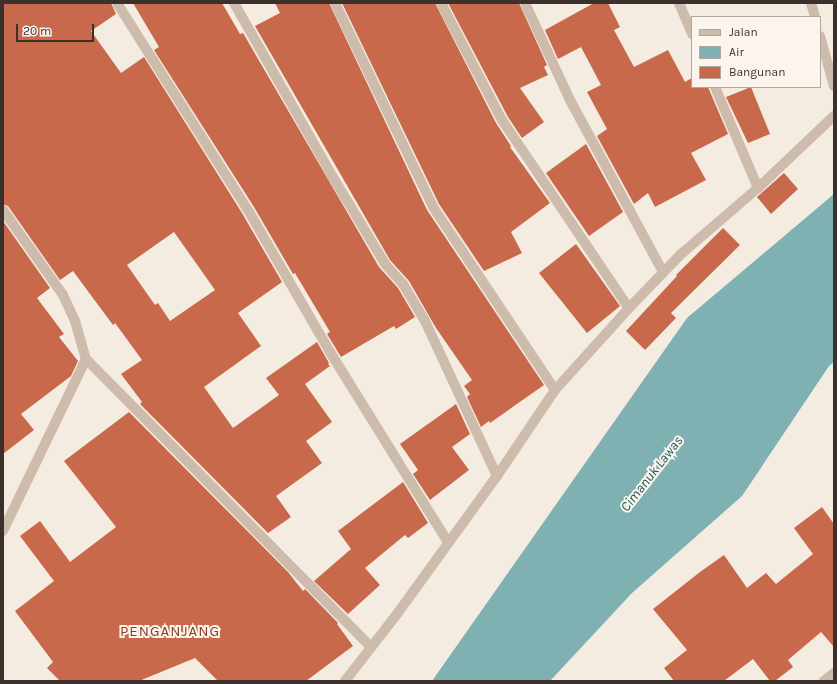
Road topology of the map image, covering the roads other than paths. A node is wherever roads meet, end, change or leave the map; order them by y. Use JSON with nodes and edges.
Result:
{"nodes":[{"id":1,"x":117,"y":3,"type":"edge"},
{"id":2,"x":234,"y":3,"type":"edge"},
{"id":3,"x":335,"y":3,"type":"edge"},
{"id":4,"x":440,"y":3,"type":"edge"},
{"id":5,"x":525,"y":3,"type":"edge"},
{"id":6,"x":679,"y":3,"type":"edge"},
{"id":7,"x":811,"y":3,"type":"edge"},
{"id":8,"x":815,"y":16,"type":"edge"},
{"id":9,"x":691,"y":32,"type":"edge"},
{"id":10,"x":821,"y":40,"type":"edge"},
{"id":11,"x":834,"y":86,"type":"edge"},
{"id":12,"x":715,"y":88,"type":"edge"},
{"id":13,"x":834,"y":116,"type":"edge"},
{"id":14,"x":758,"y":188,"type":"junction"},
{"id":15,"x":3,"y":210,"type":"edge"},
{"id":16,"x":663,"y":272,"type":"junction"},
{"id":17,"x":629,"y":308,"type":"junction"},
{"id":18,"x":86,"y":358,"type":"junction"},
{"id":19,"x":556,"y":390,"type":"junction"},
{"id":20,"x":497,"y":476,"type":"junction"},
{"id":21,"x":3,"y":531,"type":"edge"},
{"id":22,"x":448,"y":542,"type":"junction"},
{"id":23,"x":371,"y":647,"type":"junction"},
{"id":24,"x":834,"y":673,"type":"edge"},
{"id":25,"x":345,"y":681,"type":"edge"},
{"id":26,"x":824,"y":681,"type":"edge"}],
"edges":[{"from":1,"to":22,"type":"street"},
{"from":2,"to":20,"type":"street"},
{"from":3,"to":19,"type":"street"},
{"from":4,"to":17,"type":"street"},
{"from":5,"to":16,"type":"street"},
{"from":6,"to":9,"type":"street"},
{"from":7,"to":8,"type":"street"},
{"from":10,"to":11,"type":"street"},
{"from":12,"to":14,"type":"street"},
{"from":13,"to":14,"type":"street"},
{"from":14,"to":16,"type":"street"},
{"from":15,"to":18,"type":"street"},
{"from":16,"to":17,"type":"street"},
{"from":17,"to":19,"type":"street"},
{"from":18,"to":21,"type":"street"},
{"from":18,"to":23,"type":"street"},
{"from":19,"to":20,"type":"street"},
{"from":20,"to":22,"type":"street"},
{"from":22,"to":23,"type":"street"},
{"from":23,"to":25,"type":"street"},
{"from":24,"to":26,"type":"street"}]}
